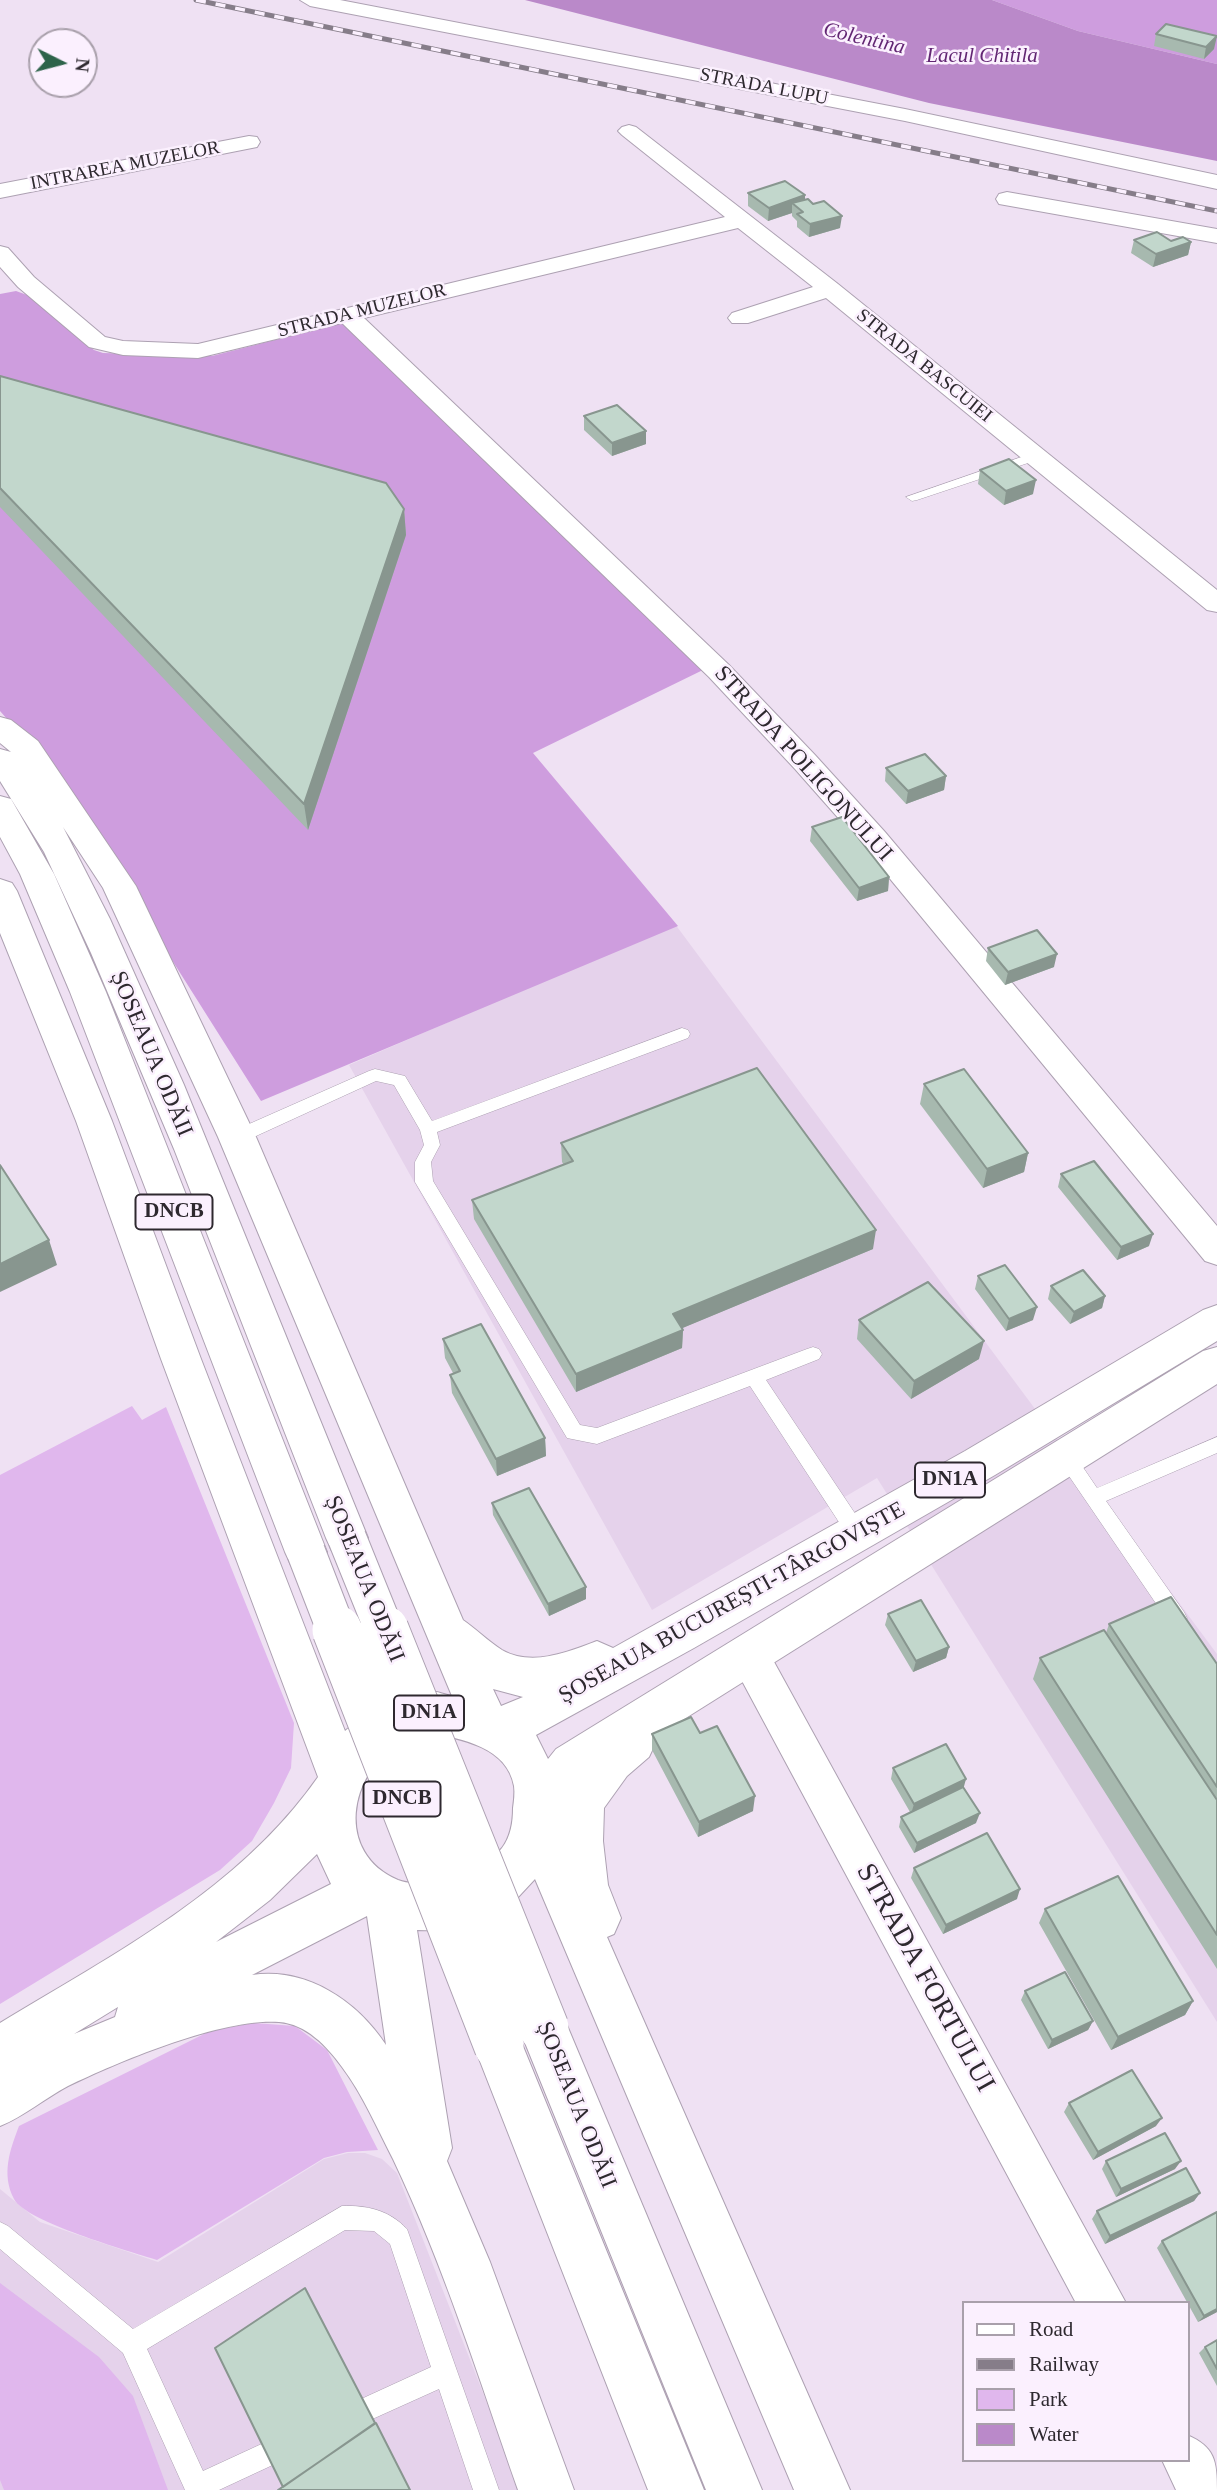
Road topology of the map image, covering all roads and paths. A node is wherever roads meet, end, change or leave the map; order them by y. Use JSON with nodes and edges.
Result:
{"nodes":[{"id":1,"x":310,"y":0,"type":"edge"},
{"id":2,"x":629,"y":131,"type":"dead end"},
{"id":3,"x":249,"y":142,"type":"dead end"},
{"id":4,"x":1217,"y":182,"type":"edge"},
{"id":5,"x":0,"y":191,"type":"edge"},
{"id":6,"x":1007,"y":199,"type":"dead end"},
{"id":7,"x":742,"y":220,"type":"junction"},
{"id":8,"x":1217,"y":236,"type":"edge"},
{"id":9,"x":0,"y":253,"type":"edge"},
{"id":10,"x":26,"y":282,"type":"junction"},
{"id":11,"x":830,"y":289,"type":"junction"},
{"id":12,"x":0,"y":290,"type":"edge"},
{"id":13,"x":347,"y":314,"type":"junction"},
{"id":14,"x":740,"y":318,"type":"dead end"},
{"id":15,"x":1036,"y":456,"type":"junction"},
{"id":16,"x":912,"y":497,"type":"dead end"},
{"id":17,"x":1217,"y":604,"type":"edge"},
{"id":18,"x":0,"y":727,"type":"edge"},
{"id":19,"x":0,"y":759,"type":"edge"},
{"id":20,"x":0,"y":807,"type":"edge"},
{"id":21,"x":0,"y":891,"type":"edge"},
{"id":22,"x":682,"y":1034,"type":"dead end"},
{"id":23,"x":428,"y":1129,"type":"junction"},
{"id":24,"x":237,"y":1137,"type":"junction"},
{"id":25,"x":1217,"y":1251,"type":"edge"},
{"id":26,"x":1217,"y":1321,"type":"edge"},
{"id":27,"x":813,"y":1354,"type":"dead end"},
{"id":28,"x":1216,"y":1365,"type":"edge"},
{"id":29,"x":754,"y":1376,"type":"junction"},
{"id":30,"x":1217,"y":1445,"type":"edge"},
{"id":31,"x":1065,"y":1457,"type":"junction"},
{"id":32,"x":1093,"y":1498,"type":"junction"},
{"id":33,"x":856,"y":1533,"type":"junction"},
{"id":34,"x":326,"y":1545,"type":"junction"},
{"id":35,"x":445,"y":1630,"type":"junction"},
{"id":36,"x":1186,"y":1631,"type":"edge"},
{"id":37,"x":679,"y":1634,"type":"junction"},
{"id":38,"x":740,"y":1658,"type":"junction"},
{"id":39,"x":491,"y":1725,"type":"junction"},
{"id":40,"x":337,"y":1784,"type":"junction"},
{"id":41,"x":538,"y":1816,"type":"junction"},
{"id":42,"x":380,"y":1896,"type":"junction"},
{"id":43,"x":521,"y":2037,"type":"junction"},
{"id":44,"x":0,"y":2051,"type":"edge"},
{"id":45,"x":639,"y":2068,"type":"junction"},
{"id":46,"x":48,"y":2070,"type":"junction"},
{"id":47,"x":0,"y":2101,"type":"edge"},
{"id":48,"x":434,"y":2186,"type":"junction"},
{"id":49,"x":0,"y":2234,"type":"edge"},
{"id":50,"x":1101,"y":2301,"type":"edge"},
{"id":51,"x":132,"y":2344,"type":"junction"},
{"id":52,"x":444,"y":2374,"type":"junction"},
{"id":53,"x":368,"y":2409,"type":"edge"},
{"id":54,"x":268,"y":2454,"type":"edge"},
{"id":55,"x":1188,"y":2462,"type":"edge"},
{"id":56,"x":197,"y":2488,"type":"edge"},
{"id":57,"x":486,"y":2490,"type":"edge"},
{"id":58,"x":546,"y":2490,"type":"edge"},
{"id":59,"x":676,"y":2490,"type":"edge"},
{"id":60,"x":734,"y":2490,"type":"edge"},
{"id":61,"x":822,"y":2490,"type":"edge"},
{"id":62,"x":1203,"y":2490,"type":"edge"}],
"edges":[{"from":1,"to":4,"type":"street","name":"STRADA LUPU"},
{"from":2,"to":7,"type":"street","name":"STRADA BASCUIEI"},
{"from":3,"to":5,"type":"street","name":"INTRAREA MUZELOR"},
{"from":6,"to":8,"type":"street"},
{"from":7,"to":11,"type":"street","name":"STRADA BASCUIEI"},
{"from":7,"to":13,"type":"street","name":"STRADA MUZELOR"},
{"from":9,"to":10,"type":"street"},
{"from":10,"to":12,"type":"street"},
{"from":10,"to":13,"type":"street","name":"STRADA MUZELOR"},
{"from":11,"to":14,"type":"street"},
{"from":11,"to":15,"type":"street","name":"STRADA BASCUIEI"},
{"from":13,"to":25,"type":"street","name":"STRADA POLIGONULUI"},
{"from":15,"to":16,"type":"lane"},
{"from":15,"to":17,"type":"street","name":"STRADA BASCUIEI"},
{"from":18,"to":24,"type":"main road"},
{"from":19,"to":34,"type":"main road","name":"ȘOSEAUA ODĂII","number":"DNCB"},
{"from":20,"to":34,"type":"main road","name":"ȘOSEAUA ODĂII","number":"DNCB"},
{"from":21,"to":40,"type":"main road"},
{"from":22,"to":23,"type":"lane"},
{"from":23,"to":24,"type":"lane"},
{"from":23,"to":29,"type":"lane"},
{"from":24,"to":35,"type":"main road"},
{"from":26,"to":33,"type":"main road","name":"ȘOSEAUA BUCUREȘTI-TÂRGOVIȘTE","number":"DN1A"},
{"from":27,"to":29,"type":"lane"},
{"from":28,"to":31,"type":"main road","name":"ȘOSEAUA BUCUREȘTI-TÂRGOVIȘTE","number":"DN1A"},
{"from":29,"to":33,"type":"lane"},
{"from":30,"to":32,"type":"lane"},
{"from":31,"to":32,"type":"lane"},
{"from":31,"to":38,"type":"main road","name":"ȘOSEAUA BUCUREȘTI-TÂRGOVIȘTE","number":"DN1A"},
{"from":32,"to":36,"type":"lane"},
{"from":33,"to":37,"type":"main road","name":"ȘOSEAUA BUCUREȘTI-TÂRGOVIȘTE","number":"DN1A"},
{"from":34,"to":43,"type":"main road","name":"ȘOSEAUA ODĂII","number":"DNCB","bridge":true},
{"from":35,"to":37,"type":"main road"},
{"from":35,"to":39,"type":"main road"},
{"from":37,"to":39,"type":"main road","name":"ȘOSEAUA BUCUREȘTI-TÂRGOVIȘTE","number":"DN1A"},
{"from":38,"to":41,"type":"main road","name":"ȘOSEAUA BUCUREȘTI-TÂRGOVIȘTE","number":"DN1A"},
{"from":38,"to":45,"type":"main road"},
{"from":38,"to":50,"type":"street","name":"STRADA FORTULUI"},
{"from":39,"to":40,"type":"main road","number":"DN1A"},
{"from":39,"to":41,"type":"main road","number":"DN1A"},
{"from":40,"to":42,"type":"main road"},
{"from":40,"to":44,"type":"main road","number":"DN1A"},
{"from":41,"to":42,"type":"main road","number":"DN1A"},
{"from":41,"to":45,"type":"main road"},
{"from":42,"to":46,"type":"main road"},
{"from":42,"to":48,"type":"main road"},
{"from":43,"to":59,"type":"main road","name":"ȘOSEAUA ODĂII","number":"DNCB"},
{"from":43,"to":60,"type":"main road","name":"ȘOSEAUA ODĂII","number":"DNCB"},
{"from":45,"to":61,"type":"main road"},
{"from":46,"to":47,"type":"main road"},
{"from":46,"to":48,"type":"main road"},
{"from":48,"to":58,"type":"main road"},
{"from":49,"to":51,"type":"lane"},
{"from":51,"to":52,"type":"lane"},
{"from":51,"to":56,"type":"lane"},
{"from":52,"to":53,"type":"lane"},
{"from":52,"to":57,"type":"lane"},
{"from":54,"to":56,"type":"lane"},
{"from":55,"to":62,"type":"street"}]}
